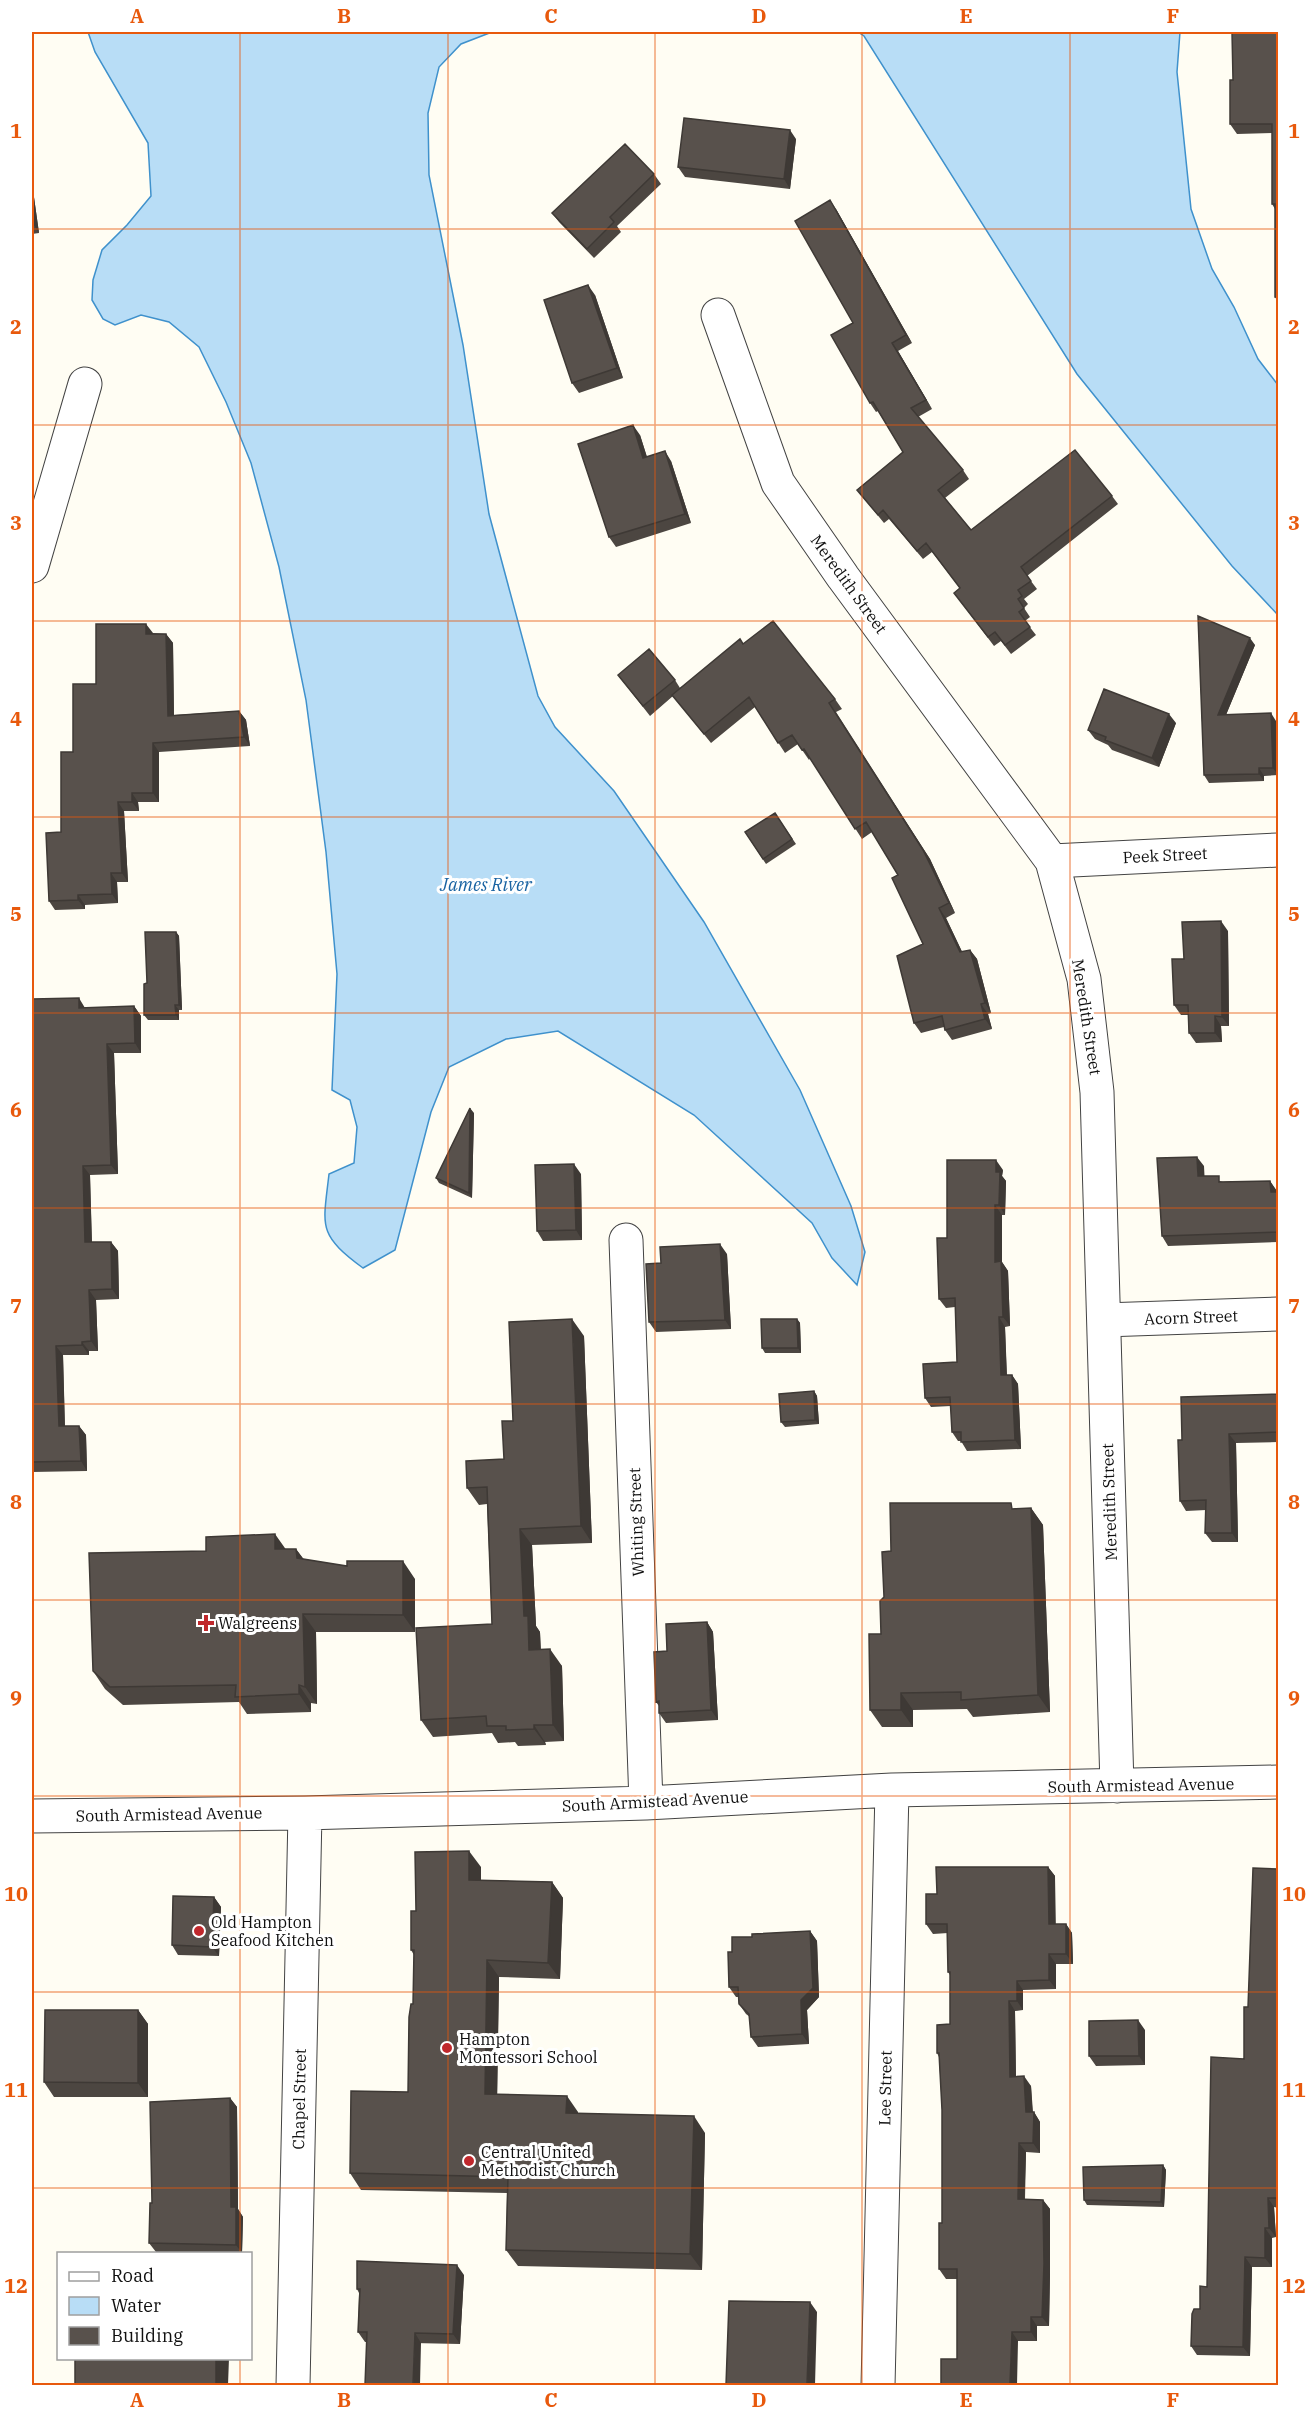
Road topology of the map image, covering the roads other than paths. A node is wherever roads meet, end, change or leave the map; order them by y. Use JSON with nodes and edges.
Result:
{"nodes":[{"id":1,"x":718,"y":315,"type":"dead end"},
{"id":2,"x":85,"y":384,"type":"dead end"},
{"id":3,"x":32,"y":566,"type":"edge"},
{"id":4,"x":1278,"y":850,"type":"edge"},
{"id":5,"x":1052,"y":861,"type":"junction"},
{"id":6,"x":626,"y":1240,"type":"dead end"},
{"id":7,"x":1278,"y":1314,"type":"edge"},
{"id":8,"x":1104,"y":1320,"type":"junction"},
{"id":9,"x":1278,"y":1782,"type":"edge"},
{"id":10,"x":1117,"y":1786,"type":"junction"},
{"id":11,"x":892,"y":1790,"type":"junction"},
{"id":12,"x":646,"y":1803,"type":"junction"},
{"id":13,"x":305,"y":1813,"type":"junction"},
{"id":14,"x":32,"y":1816,"type":"edge"},
{"id":15,"x":293,"y":2385,"type":"edge"},
{"id":16,"x":878,"y":2385,"type":"edge"}],
"edges":[{"from":1,"to":5,"type":"street","name":"Meredith Street"},
{"from":2,"to":3,"type":"street"},
{"from":4,"to":5,"type":"street","name":"Peek Street"},
{"from":5,"to":8,"type":"street","name":"Meredith Street"},
{"from":6,"to":12,"type":"street","name":"Whiting Street"},
{"from":7,"to":8,"type":"street","name":"Acorn Street"},
{"from":8,"to":10,"type":"street","name":"Meredith Street"},
{"from":9,"to":10,"type":"street","name":"South Armistead Avenue"},
{"from":10,"to":11,"type":"street","name":"South Armistead Avenue"},
{"from":11,"to":12,"type":"street","name":"South Armistead Avenue"},
{"from":11,"to":16,"type":"street","name":"Lee Street"},
{"from":12,"to":13,"type":"street","name":"South Armistead Avenue"},
{"from":13,"to":14,"type":"street","name":"South Armistead Avenue"},
{"from":13,"to":15,"type":"street","name":"Chapel Street"}]}
